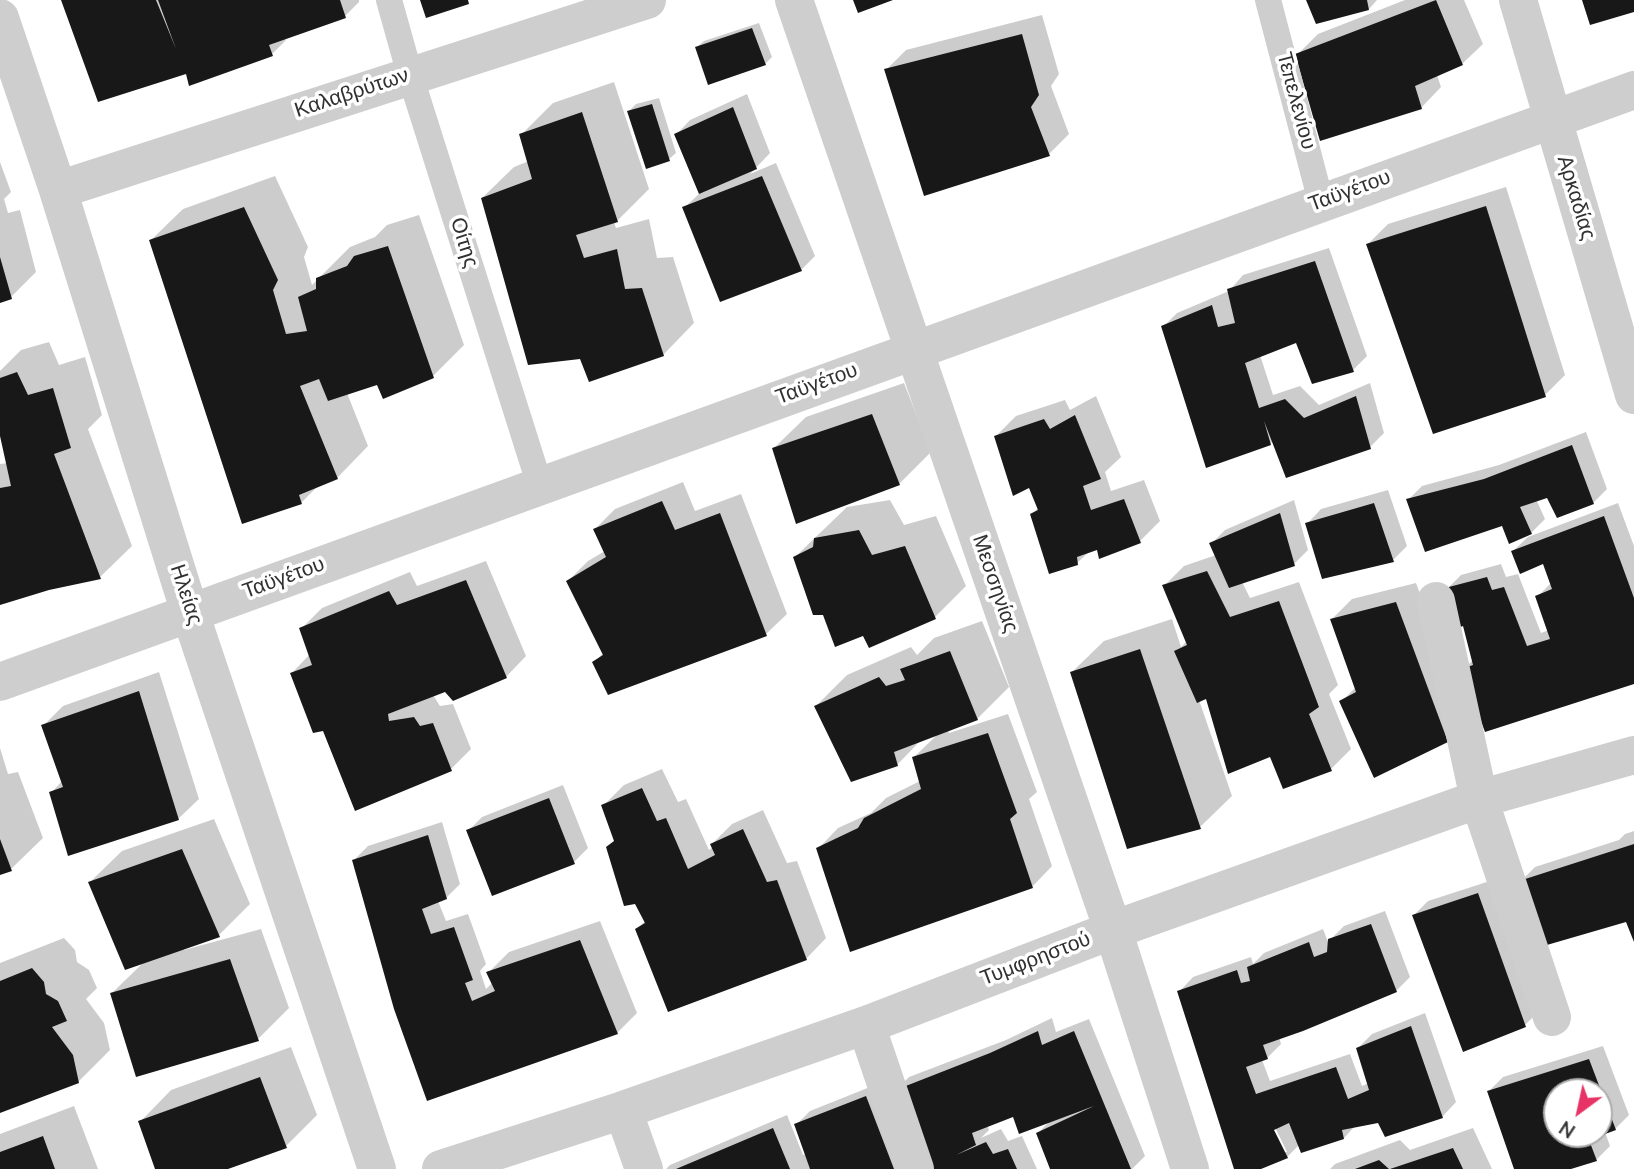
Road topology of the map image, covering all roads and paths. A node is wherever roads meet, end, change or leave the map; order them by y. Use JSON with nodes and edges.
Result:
{"nodes":[{"id":1,"x":389,"y":0,"type":"edge"},
{"id":2,"x":647,"y":0,"type":"edge"},
{"id":3,"x":794,"y":0,"type":"edge"},
{"id":4,"x":1268,"y":0,"type":"edge"},
{"id":5,"x":1518,"y":0,"type":"edge"},
{"id":6,"x":0,"y":18,"type":"edge"},
{"id":7,"x":410,"y":75,"type":"junction"},
{"id":8,"x":1634,"y":90,"type":"edge"},
{"id":9,"x":1552,"y":119,"type":"junction"},
{"id":10,"x":58,"y":190,"type":"junction"},
{"id":11,"x":1321,"y":202,"type":"junction"},
{"id":12,"x":914,"y":350,"type":"junction"},
{"id":13,"x":1634,"y":395,"type":"edge"},
{"id":14,"x":540,"y":486,"type":"junction"},
{"id":15,"x":1436,"y":601,"type":"dead end"},
{"id":16,"x":190,"y":613,"type":"junction"},
{"id":17,"x":0,"y":682,"type":"edge"},
{"id":18,"x":1634,"y":755,"type":"edge"},
{"id":19,"x":1479,"y":799,"type":"junction"},
{"id":20,"x":1113,"y":930,"type":"junction"},
{"id":21,"x":1552,"y":1017,"type":"dead end"},
{"id":22,"x":866,"y":1025,"type":"junction"},
{"id":23,"x":624,"y":1110,"type":"junction"},
{"id":24,"x":377,"y":1169,"type":"edge"},
{"id":25,"x":441,"y":1169,"type":"edge"},
{"id":26,"x":644,"y":1169,"type":"edge"},
{"id":27,"x":915,"y":1169,"type":"edge"},
{"id":28,"x":1191,"y":1169,"type":"edge"}],
"edges":[{"from":1,"to":7,"type":"lane","name":"Οίτης"},
{"from":2,"to":7,"type":"street","name":"Καλαβρύτων"},
{"from":3,"to":12,"type":"street","name":"Μεσσηνίας"},
{"from":4,"to":11,"type":"lane","name":"Τεπελενίου"},
{"from":5,"to":9,"type":"street","name":"Αρκαδίας"},
{"from":6,"to":10,"type":"street","name":"Ηλείας"},
{"from":7,"to":10,"type":"street","name":"Καλαβρύτων"},
{"from":7,"to":14,"type":"lane","name":"Οίτης"},
{"from":8,"to":9,"type":"street","name":"Ταϋγέτου"},
{"from":9,"to":11,"type":"street","name":"Ταϋγέτου"},
{"from":9,"to":13,"type":"street","name":"Αρκαδίας"},
{"from":10,"to":16,"type":"street","name":"Ηλείας"},
{"from":11,"to":12,"type":"street","name":"Ταϋγέτου"},
{"from":12,"to":14,"type":"street","name":"Ταϋγέτου"},
{"from":12,"to":20,"type":"street","name":"Μεσσηνίας"},
{"from":14,"to":16,"type":"street","name":"Ταϋγέτου"},
{"from":15,"to":19,"type":"street"},
{"from":16,"to":17,"type":"street","name":"Ταϋγέτου"},
{"from":16,"to":24,"type":"street","name":"Ηλείας"},
{"from":18,"to":19,"type":"street","name":"Τυμφρηστού"},
{"from":19,"to":20,"type":"street","name":"Τυμφρηστού"},
{"from":19,"to":21,"type":"street"},
{"from":20,"to":22,"type":"street","name":"Τυμφρηστού"},
{"from":20,"to":28,"type":"street","name":"Μεσσηνίας"},
{"from":22,"to":23,"type":"street","name":"Τυμφρηστού"},
{"from":22,"to":27,"type":"street"},
{"from":23,"to":25,"type":"street","name":"Τυμφρηστού"},
{"from":23,"to":26,"type":"street"}]}
